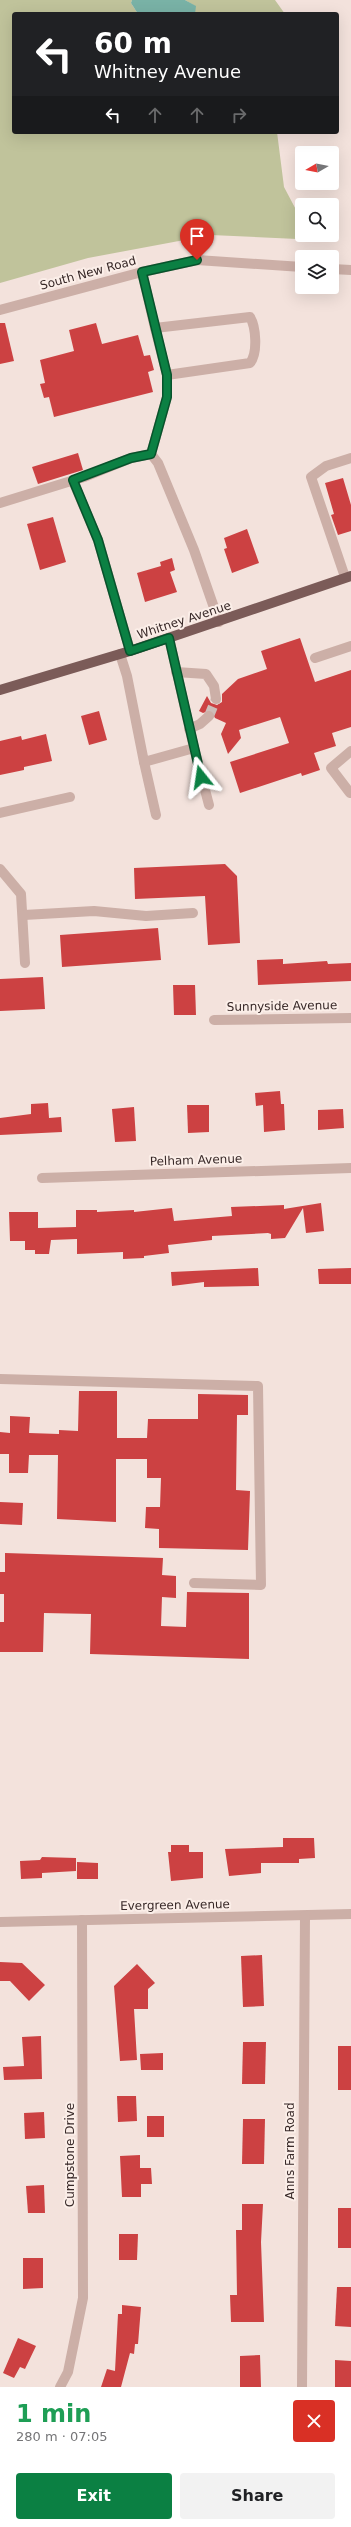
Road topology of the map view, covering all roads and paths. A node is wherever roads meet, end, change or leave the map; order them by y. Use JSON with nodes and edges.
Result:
{"nodes":[{"id":1,"x":295,"y":267,"type":"edge"},
{"id":2,"x":339,"y":269,"type":"edge"},
{"id":3,"x":351,"y":270,"type":"edge"},
{"id":4,"x":142,"y":272,"type":"junction"},
{"id":5,"x":0,"y":310,"type":"edge"},
{"id":6,"x":155,"y":328,"type":"junction"},
{"id":7,"x":167,"y":375,"type":"junction"},
{"id":8,"x":151,"y":454,"type":"junction"},
{"id":9,"x":351,"y":458,"type":"edge"},
{"id":10,"x":73,"y":480,"type":"junction"},
{"id":11,"x":0,"y":503,"type":"edge"},
{"id":12,"x":348,"y":576,"type":"edge"},
{"id":13,"x":219,"y":622,"type":"junction"},
{"id":14,"x":169,"y":638,"type":"junction"},
{"id":15,"x":351,"y":646,"type":"edge"},
{"id":16,"x":125,"y":653,"type":"junction"},
{"id":17,"x":315,"y":658,"type":"dead end"},
{"id":18,"x":176,"y":672,"type":"junction"},
{"id":19,"x":0,"y":690,"type":"edge"},
{"id":20,"x":216,"y":699,"type":"tunnel mouth"},
{"id":21,"x":209,"y":716,"type":"tunnel mouth"},
{"id":22,"x":190,"y":729,"type":"junction"},
{"id":23,"x":194,"y":748,"type":"junction"},
{"id":24,"x":351,"y":751,"type":"edge"},
{"id":25,"x":144,"y":762,"type":"junction"},
{"id":26,"x":350,"y":793,"type":"dead end"},
{"id":27,"x":70,"y":797,"type":"dead end"},
{"id":28,"x":208,"y":805,"type":"dead end"},
{"id":29,"x":0,"y":812,"type":"edge"},
{"id":30,"x":156,"y":815,"type":"dead end"},
{"id":31,"x":0,"y":869,"type":"edge"},
{"id":32,"x":192,"y":913,"type":"dead end"},
{"id":33,"x":24,"y":915,"type":"junction"},
{"id":34,"x":25,"y":963,"type":"dead end"},
{"id":35,"x":351,"y":1018,"type":"edge"},
{"id":36,"x":214,"y":1020,"type":"dead end"},
{"id":37,"x":351,"y":1168,"type":"edge"},
{"id":38,"x":42,"y":1178,"type":"dead end"},
{"id":39,"x":0,"y":1379,"type":"edge"},
{"id":40,"x":194,"y":1583,"type":"dead end"},
{"id":41,"x":351,"y":1914,"type":"edge"},
{"id":42,"x":305,"y":1916,"type":"junction"},
{"id":43,"x":82,"y":1920,"type":"junction"},
{"id":44,"x":0,"y":1922,"type":"edge"},
{"id":45,"x":60,"y":2387,"type":"edge"},
{"id":46,"x":302,"y":2387,"type":"edge"}],
"edges":[{"from":1,"to":4,"type":"street","name":"South New Road"},
{"from":2,"to":3,"type":"street"},
{"from":4,"to":5,"type":"street","name":"South New Road"},
{"from":4,"to":6,"type":"street"},
{"from":6,"to":7,"type":"street"},
{"from":6,"to":7,"type":"street"},
{"from":7,"to":8,"type":"street"},
{"from":8,"to":10,"type":"street"},
{"from":8,"to":13,"type":"street"},
{"from":9,"to":12,"type":"street"},
{"from":10,"to":11,"type":"street"},
{"from":10,"to":16,"type":"street"},
{"from":12,"to":13,"type":"main road","name":"Whitney Avenue"},
{"from":13,"to":14,"type":"main road","name":"Whitney Avenue"},
{"from":14,"to":16,"type":"main road","name":"Whitney Avenue"},
{"from":14,"to":18,"type":"street"},
{"from":15,"to":17,"type":"street"},
{"from":16,"to":19,"type":"main road","name":"Whitney Avenue"},
{"from":16,"to":25,"type":"street"},
{"from":18,"to":20,"type":"street"},
{"from":18,"to":22,"type":"street"},
{"from":21,"to":22,"type":"street"},
{"from":22,"to":23,"type":"street"},
{"from":23,"to":25,"type":"street"},
{"from":23,"to":28,"type":"street"},
{"from":24,"to":26,"type":"street"},
{"from":25,"to":30,"type":"street"},
{"from":27,"to":29,"type":"street"},
{"from":31,"to":33,"type":"street"},
{"from":32,"to":33,"type":"street"},
{"from":33,"to":34,"type":"street"},
{"from":35,"to":36,"type":"street","name":"Sunnyside Avenue"},
{"from":37,"to":38,"type":"street","name":"Pelham Avenue"},
{"from":39,"to":40,"type":"street"},
{"from":41,"to":42,"type":"street","name":"Evergreen Avenue"},
{"from":42,"to":43,"type":"street","name":"Evergreen Avenue"},
{"from":42,"to":46,"type":"street","name":"Anns Farm Road"},
{"from":43,"to":44,"type":"street","name":"Evergreen Avenue"},
{"from":43,"to":45,"type":"street","name":"Cumpstone Drive"}]}
